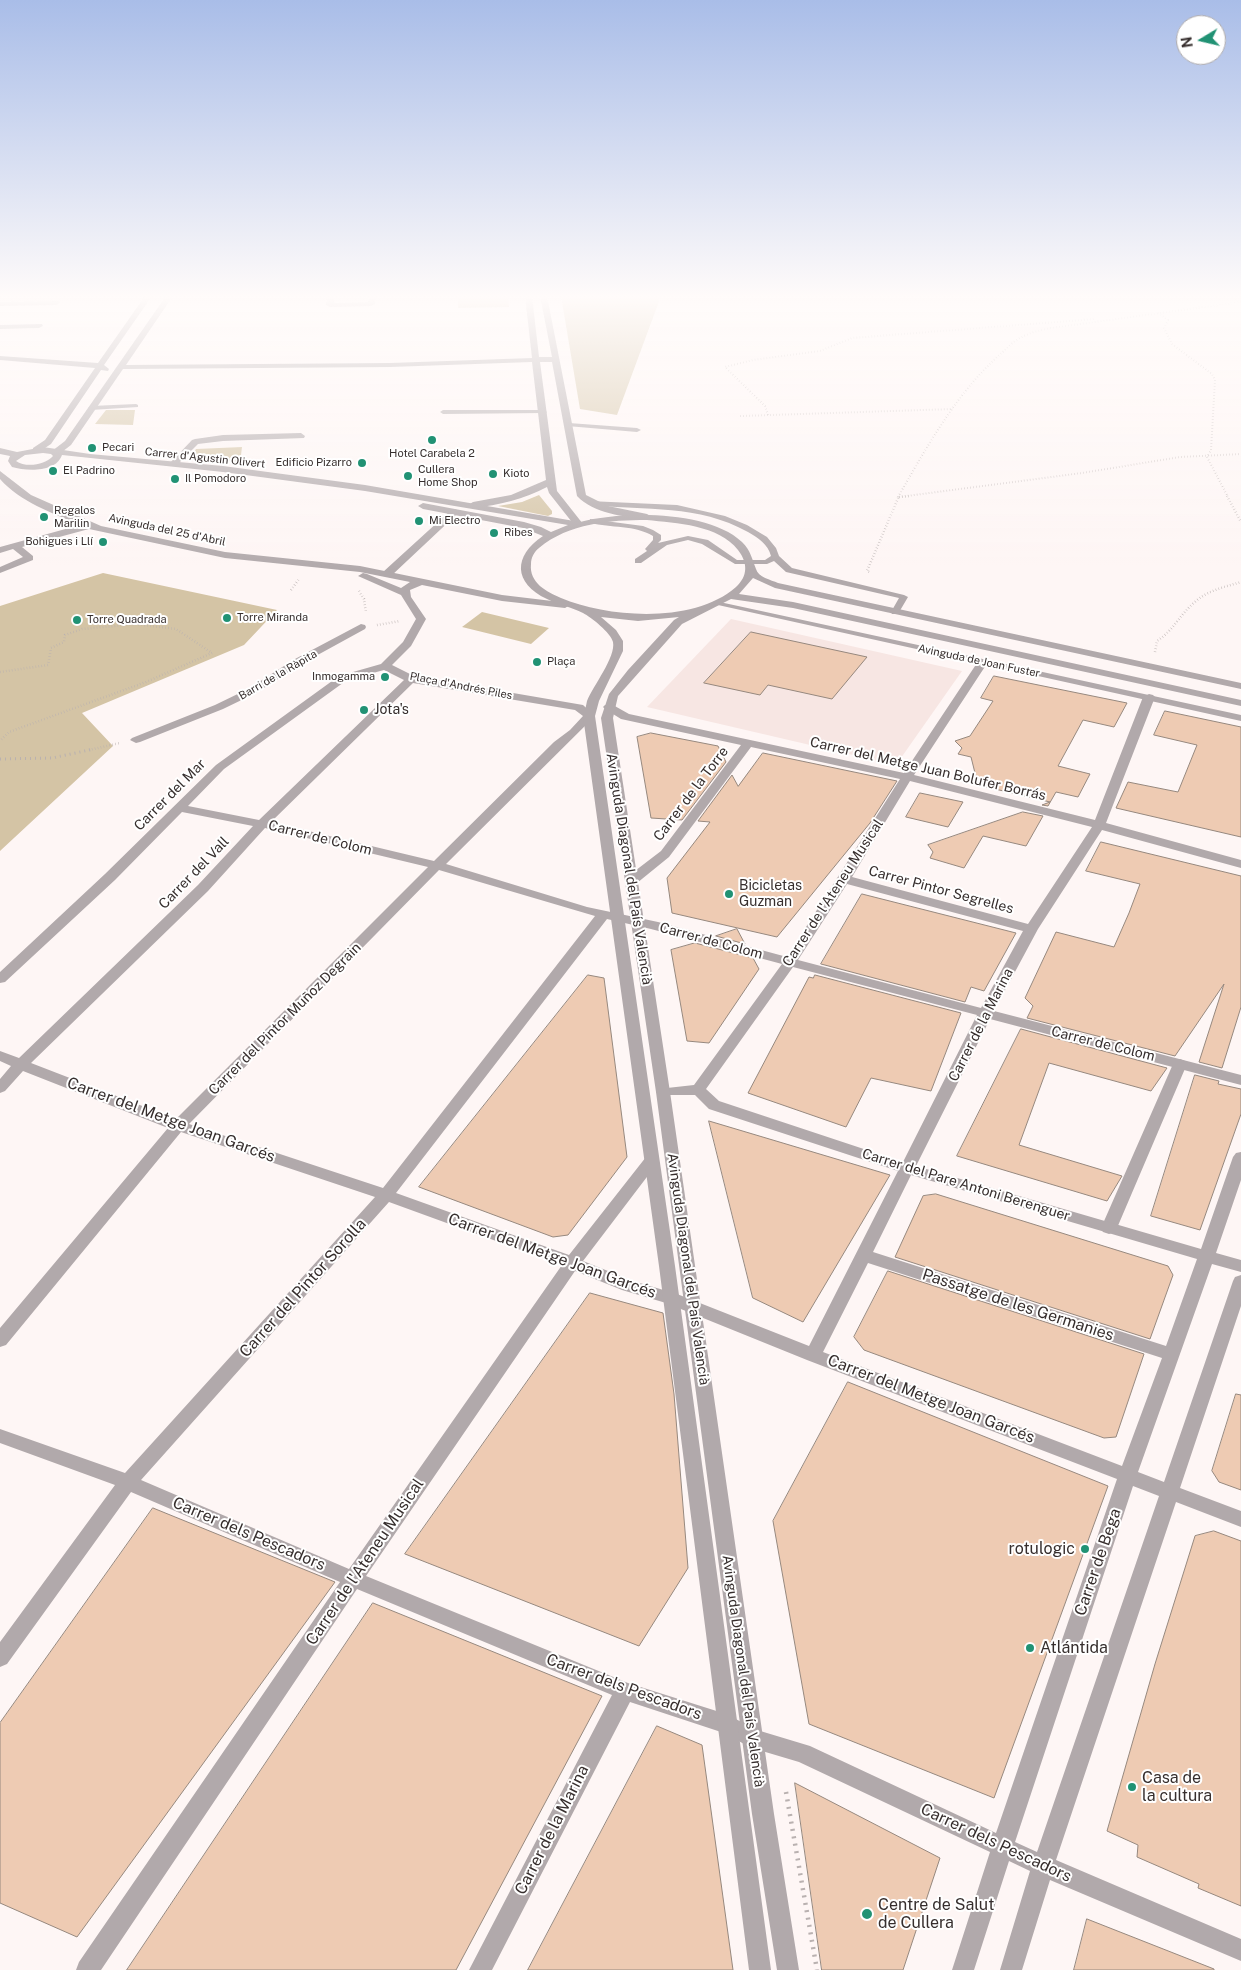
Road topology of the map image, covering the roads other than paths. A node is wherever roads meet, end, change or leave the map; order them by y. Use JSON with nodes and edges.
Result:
{"nodes":[{"id":1,"x":85,"y":388,"type":"edge"},
{"id":2,"x":105,"y":388,"type":"edge"},
{"id":3,"x":540,"y":388,"type":"edge"},
{"id":4,"x":562,"y":388,"type":"edge"},
{"id":5,"x":136,"y":406,"type":"dead end"},
{"id":6,"x":91,"y":408,"type":"junction"},
{"id":7,"x":443,"y":412,"type":"dead end"},
{"id":8,"x":486,"y":412,"type":"junction"},
{"id":9,"x":544,"y":412,"type":"junction"},
{"id":10,"x":515,"y":418,"type":"dead end"},
{"id":11,"x":569,"y":425,"type":"junction"},
{"id":12,"x":637,"y":430,"type":"dead end"},
{"id":13,"x":301,"y":436,"type":"dead end"},
{"id":14,"x":36,"y":450,"type":"junction"},
{"id":15,"x":0,"y":451,"type":"edge"},
{"id":16,"x":17,"y":455,"type":"junction"},
{"id":17,"x":54,"y":457,"type":"junction"},
{"id":18,"x":173,"y":464,"type":"junction"},
{"id":19,"x":18,"y":466,"type":"junction"},
{"id":20,"x":0,"y":467,"type":"edge"},
{"id":21,"x":0,"y":474,"type":"edge"},
{"id":22,"x":552,"y":480,"type":"junction"},
{"id":23,"x":317,"y":483,"type":"junction"},
{"id":24,"x":592,"y":503,"type":"junction"},
{"id":25,"x":473,"y":505,"type":"junction"},
{"id":26,"x":454,"y":512,"type":"junction"},
{"id":27,"x":647,"y":517,"type":"junction"},
{"id":28,"x":593,"y":521,"type":"junction"},
{"id":29,"x":578,"y":524,"type":"junction"},
{"id":30,"x":88,"y":526,"type":"junction"},
{"id":31,"x":549,"y":535,"type":"junction"},
{"id":32,"x":16,"y":546,"type":"junction"},
{"id":33,"x":0,"y":550,"type":"edge"},
{"id":34,"x":775,"y":557,"type":"junction"},
{"id":35,"x":751,"y":567,"type":"junction"},
{"id":36,"x":344,"y":568,"type":"junction"},
{"id":37,"x":0,"y":570,"type":"edge"},
{"id":38,"x":386,"y":574,"type":"junction"},
{"id":39,"x":423,"y":582,"type":"junction"},
{"id":40,"x":406,"y":594,"type":"junction"},
{"id":41,"x":730,"y":596,"type":"junction"},
{"id":42,"x":565,"y":605,"type":"junction"},
{"id":43,"x":711,"y":605,"type":"junction"},
{"id":44,"x":587,"y":611,"type":"junction"},
{"id":45,"x":895,"y":612,"type":"junction"},
{"id":46,"x":362,"y":627,"type":"road end"},
{"id":47,"x":982,"y":662,"type":"junction"},
{"id":48,"x":385,"y":666,"type":"junction"},
{"id":49,"x":410,"y":679,"type":"junction"},
{"id":50,"x":1241,"y":686,"type":"edge"},
{"id":51,"x":1149,"y":697,"type":"junction"},
{"id":52,"x":1241,"y":703,"type":"edge"},
{"id":53,"x":609,"y":707,"type":"junction"},
{"id":54,"x":589,"y":716,"type":"junction"},
{"id":55,"x":1241,"y":718,"type":"edge"},
{"id":56,"x":136,"y":740,"type":"road end"},
{"id":57,"x":749,"y":742,"type":"junction"},
{"id":58,"x":907,"y":777,"type":"junction"},
{"id":59,"x":180,"y":808,"type":"junction"},
{"id":60,"x":262,"y":824,"type":"junction"},
{"id":61,"x":1098,"y":825,"type":"junction"},
{"id":62,"x":1241,"y":864,"type":"edge"},
{"id":63,"x":438,"y":866,"type":"junction"},
{"id":64,"x":844,"y":879,"type":"junction"},
{"id":65,"x":632,"y":880,"type":"junction"},
{"id":66,"x":610,"y":917,"type":"junction"},
{"id":67,"x":638,"y":921,"type":"junction"},
{"id":68,"x":1031,"y":929,"type":"junction"},
{"id":69,"x":790,"y":962,"type":"junction"},
{"id":70,"x":0,"y":979,"type":"edge"},
{"id":71,"x":985,"y":1014,"type":"junction"},
{"id":72,"x":0,"y":1056,"type":"edge"},
{"id":73,"x":21,"y":1064,"type":"junction"},
{"id":74,"x":1180,"y":1064,"type":"junction"},
{"id":75,"x":1241,"y":1080,"type":"edge"},
{"id":76,"x":0,"y":1088,"type":"edge"},
{"id":77,"x":698,"y":1090,"type":"junction"},
{"id":78,"x":663,"y":1092,"type":"junction"},
{"id":79,"x":178,"y":1126,"type":"junction"},
{"id":80,"x":1241,"y":1157,"type":"edge"},
{"id":81,"x":652,"y":1161,"type":"junction"},
{"id":82,"x":908,"y":1169,"type":"junction"},
{"id":83,"x":386,"y":1195,"type":"junction"},
{"id":84,"x":1109,"y":1228,"type":"junction"},
{"id":85,"x":863,"y":1255,"type":"junction"},
{"id":86,"x":1208,"y":1256,"type":"junction"},
{"id":87,"x":572,"y":1263,"type":"junction"},
{"id":88,"x":1241,"y":1266,"type":"edge"},
{"id":89,"x":1241,"y":1281,"type":"edge"},
{"id":90,"x":671,"y":1298,"type":"junction"},
{"id":91,"x":693,"y":1306,"type":"junction"},
{"id":92,"x":0,"y":1340,"type":"edge"},
{"id":93,"x":813,"y":1355,"type":"junction"},
{"id":94,"x":1172,"y":1355,"type":"junction"},
{"id":95,"x":0,"y":1436,"type":"edge"},
{"id":96,"x":1128,"y":1475,"type":"junction"},
{"id":97,"x":128,"y":1482,"type":"junction"},
{"id":98,"x":1169,"y":1492,"type":"junction"},
{"id":99,"x":1241,"y":1518,"type":"edge"},
{"id":100,"x":353,"y":1579,"type":"junction"},
{"id":101,"x":0,"y":1658,"type":"edge"},
{"id":102,"x":625,"y":1691,"type":"junction"},
{"id":103,"x":726,"y":1724,"type":"junction"},
{"id":104,"x":752,"y":1738,"type":"junction"},
{"id":105,"x":1001,"y":1847,"type":"junction"},
{"id":106,"x":1043,"y":1866,"type":"junction"},
{"id":107,"x":1241,"y":1950,"type":"edge"},
{"id":108,"x":87,"y":1970,"type":"edge"},
{"id":109,"x":480,"y":1970,"type":"edge"},
{"id":110,"x":760,"y":1970,"type":"edge"},
{"id":111,"x":788,"y":1970,"type":"edge"},
{"id":112,"x":963,"y":1970,"type":"edge"},
{"id":113,"x":1012,"y":1970,"type":"edge"}],
"edges":[{"from":1,"to":14,"type":"street"},
{"from":2,"to":6,"type":"street"},
{"from":3,"to":9,"type":"street"},
{"from":4,"to":11,"type":"street"},
{"from":5,"to":6,"type":"lane"},
{"from":6,"to":17,"type":"street"},
{"from":7,"to":8,"type":"lane"},
{"from":8,"to":9,"type":"lane"},
{"from":8,"to":10,"type":"lane"},
{"from":9,"to":22,"type":"street"},
{"from":11,"to":12,"type":"lane"},
{"from":11,"to":24,"type":"street"},
{"from":13,"to":18,"type":"street"},
{"from":14,"to":16,"type":"street"},
{"from":14,"to":17,"type":"street"},
{"from":15,"to":16,"type":"street"},
{"from":16,"to":19,"type":"street"},
{"from":17,"to":18,"type":"street","name":"Carrer d'Agustin Olivert"},
{"from":17,"to":19,"type":"street","name":"Carrer d'Agustin Olivert"},
{"from":18,"to":23,"type":"street","name":"Carrer d'Agustin Olivert"},
{"from":19,"to":20,"type":"street"},
{"from":21,"to":30,"type":"street","name":"Avinguda del 25 d'Abril"},
{"from":22,"to":25,"type":"street"},
{"from":22,"to":29,"type":"street"},
{"from":23,"to":25,"type":"street"},
{"from":23,"to":26,"type":"street"},
{"from":24,"to":27,"type":"street"},
{"from":24,"to":34,"type":"lane"},
{"from":25,"to":29,"type":"street"},
{"from":26,"to":31,"type":"street"},
{"from":26,"to":38,"type":"street"},
{"from":27,"to":28,"type":"street"},
{"from":27,"to":35,"type":"street"},
{"from":28,"to":29,"type":"street"},
{"from":28,"to":35,"type":"lane"},
{"from":29,"to":31,"type":"street"},
{"from":30,"to":32,"type":"street"},
{"from":30,"to":36,"type":"street","name":"Avinguda del 25 d'Abril"},
{"from":31,"to":42,"type":"street"},
{"from":32,"to":33,"type":"street"},
{"from":32,"to":37,"type":"street"},
{"from":34,"to":35,"type":"lane"},
{"from":34,"to":45,"type":"lane"},
{"from":35,"to":41,"type":"street"},
{"from":35,"to":45,"type":"street"},
{"from":36,"to":38,"type":"street","name":"Avinguda del 25 d'Abril"},
{"from":36,"to":40,"type":"street","name":"Avinguda del 25 d'Abril"},
{"from":38,"to":39,"type":"street","name":"Avinguda del 25 d'Abril"},
{"from":39,"to":40,"type":"street"},
{"from":39,"to":42,"type":"street","name":"Avinguda del 25 d'Abril"},
{"from":40,"to":48,"type":"street"},
{"from":41,"to":43,"type":"street"},
{"from":41,"to":52,"type":"street","name":"Avinguda de Joan Fuster"},
{"from":42,"to":44,"type":"street"},
{"from":43,"to":44,"type":"street"},
{"from":43,"to":47,"type":"lane","name":"Avinguda de Joan Fuster"},
{"from":43,"to":53,"type":"street"},
{"from":44,"to":54,"type":"street","name":"Avinguda Diagonal del País Valencià"},
{"from":45,"to":50,"type":"street"},
{"from":46,"to":56,"type":"street","name":"Barri de la Ràpita"},
{"from":47,"to":51,"type":"lane","name":"Avinguda de Joan Fuster"},
{"from":47,"to":58,"type":"street","name":"Carrer de l'Ateneu Musical"},
{"from":48,"to":49,"type":"street","name":"Plaça d'Andrés Piles"},
{"from":48,"to":59,"type":"street","name":"Carrer del Mar"},
{"from":49,"to":54,"type":"street","name":"Plaça d'Andrés Piles"},
{"from":49,"to":60,"type":"street","name":"Carrer del Vall"},
{"from":51,"to":55,"type":"lane","name":"Avinguda de Joan Fuster"},
{"from":51,"to":61,"type":"street","name":"Carrer de la Marina"},
{"from":53,"to":57,"type":"street","name":"Carrer del Metge Juan Bolufer Borrás"},
{"from":53,"to":65,"type":"street","name":"Avinguda Diagonal del País Valencià"},
{"from":54,"to":63,"type":"street","name":"Carrer del Pintor Muñoz Degrain"},
{"from":54,"to":66,"type":"street","name":"Avinguda Diagonal del País Valencià"},
{"from":57,"to":58,"type":"street","name":"Carrer del Metge Juan Bolufer Borrás"},
{"from":57,"to":65,"type":"street","name":"Carrer de la Torre"},
{"from":58,"to":61,"type":"street","name":"Carrer del Metge Juan Bolufer Borrás"},
{"from":58,"to":64,"type":"street","name":"Carrer de l'Ateneu Musical"},
{"from":59,"to":60,"type":"street","name":"Carrer de Colom"},
{"from":59,"to":70,"type":"street","name":"Carrer del Mar"},
{"from":60,"to":63,"type":"street","name":"Carrer de Colom"},
{"from":60,"to":73,"type":"street","name":"Carrer del Vall"},
{"from":61,"to":62,"type":"street","name":"Carrer del Metge Juan Bolufer Borrás"},
{"from":61,"to":68,"type":"street","name":"Carrer de la Marina"},
{"from":63,"to":66,"type":"street","name":"Carrer de Colom"},
{"from":63,"to":79,"type":"street","name":"Carrer del Pintor Muñoz Degrain"},
{"from":64,"to":68,"type":"street","name":"Carrer Pintor Segrelles"},
{"from":64,"to":69,"type":"street","name":"Carrer de l'Ateneu Musical"},
{"from":65,"to":67,"type":"street","name":"Avinguda Diagonal del País Valencià"},
{"from":66,"to":67,"type":"street","name":"Carrer de Colom"},
{"from":66,"to":81,"type":"street","name":"Avinguda Diagonal del País Valencià"},
{"from":66,"to":83,"type":"street","name":"Carrer del Pintor Sorolla"},
{"from":67,"to":69,"type":"street","name":"Carrer de Colom"},
{"from":67,"to":78,"type":"street","name":"Avinguda Diagonal del País Valencià"},
{"from":68,"to":71,"type":"street","name":"Carrer de la Marina"},
{"from":69,"to":71,"type":"street","name":"Carrer de Colom"},
{"from":69,"to":77,"type":"street","name":"Carrer de l'Ateneu Musical"},
{"from":71,"to":74,"type":"street","name":"Carrer de Colom"},
{"from":71,"to":82,"type":"street","name":"Carrer de la Marina"},
{"from":72,"to":73,"type":"street","name":"Carrer del Metge Joan Garcés"},
{"from":73,"to":76,"type":"street","name":"Carrer del Vall"},
{"from":73,"to":79,"type":"street","name":"Carrer del Metge Joan Garcés"},
{"from":74,"to":75,"type":"street","name":"Carrer de Colom"},
{"from":74,"to":84,"type":"street"},
{"from":77,"to":78,"type":"street"},
{"from":77,"to":82,"type":"street","name":"Carrer del Pare Antoni Berenguer"},
{"from":78,"to":91,"type":"street","name":"Avinguda Diagonal del País Valencià"},
{"from":79,"to":83,"type":"street","name":"Carrer del Metge Joan Garcés"},
{"from":79,"to":92,"type":"street","name":"Carrer del Pintor Muñoz Degrain"},
{"from":80,"to":86,"type":"street","name":"Carrer de Bega"},
{"from":81,"to":87,"type":"street","name":"Carrer de l'Ateneu Musical"},
{"from":81,"to":90,"type":"street","name":"Avinguda Diagonal del País Valencià"},
{"from":82,"to":84,"type":"street","name":"Carrer del Pare Antoni Berenguer"},
{"from":82,"to":85,"type":"street","name":"Carrer de la Marina"},
{"from":83,"to":87,"type":"street","name":"Carrer del Metge Joan Garcés"},
{"from":83,"to":97,"type":"street","name":"Carrer del Pintor Sorolla"},
{"from":84,"to":86,"type":"street","name":"Carrer del Pare Antoni Berenguer"},
{"from":85,"to":93,"type":"street","name":"Carrer de la Marina"},
{"from":85,"to":94,"type":"street","name":"Passatge de les Germanies"},
{"from":86,"to":88,"type":"street","name":"Carrer del Pare Antoni Berenguer"},
{"from":86,"to":94,"type":"street","name":"Carrer de Bega"},
{"from":87,"to":90,"type":"street","name":"Carrer del Metge Joan Garcés"},
{"from":87,"to":100,"type":"street","name":"Carrer de l'Ateneu Musical"},
{"from":89,"to":98,"type":"street"},
{"from":90,"to":91,"type":"street","name":"Carrer del Metge Joan Garcés"},
{"from":90,"to":103,"type":"street","name":"Avinguda Diagonal del País Valencià"},
{"from":91,"to":93,"type":"street","name":"Carrer del Metge Joan Garcés"},
{"from":91,"to":104,"type":"street","name":"Avinguda Diagonal del País Valencià"},
{"from":93,"to":96,"type":"street","name":"Carrer del Metge Joan Garcés"},
{"from":94,"to":96,"type":"street","name":"Carrer de Bega"},
{"from":95,"to":97,"type":"street","name":"Carrer dels Pescadors"},
{"from":96,"to":98,"type":"street","name":"Carrer del Metge Joan Garcés"},
{"from":96,"to":105,"type":"street","name":"Carrer de Bega"},
{"from":97,"to":100,"type":"street","name":"Carrer dels Pescadors"},
{"from":97,"to":101,"type":"street","name":"Carrer del Pintor Sorolla"},
{"from":98,"to":99,"type":"street","name":"Carrer del Metge Joan Garcés"},
{"from":98,"to":106,"type":"street"},
{"from":100,"to":102,"type":"street","name":"Carrer dels Pescadors"},
{"from":100,"to":108,"type":"street","name":"Carrer de l'Ateneu Musical"},
{"from":102,"to":103,"type":"street","name":"Carrer dels Pescadors"},
{"from":102,"to":109,"type":"street","name":"Carrer de la Marina"},
{"from":103,"to":104,"type":"street","name":"Carrer dels Pescadors"},
{"from":103,"to":110,"type":"street","name":"Avinguda Diagonal del País Valencià"},
{"from":104,"to":105,"type":"street","name":"Carrer dels Pescadors"},
{"from":104,"to":111,"type":"street","name":"Avinguda Diagonal del País Valencià"},
{"from":105,"to":106,"type":"street","name":"Carrer dels Pescadors"},
{"from":105,"to":112,"type":"street","name":"Carrer de Bega"},
{"from":106,"to":107,"type":"street","name":"Carrer dels Pescadors"},
{"from":106,"to":113,"type":"street"}]}
